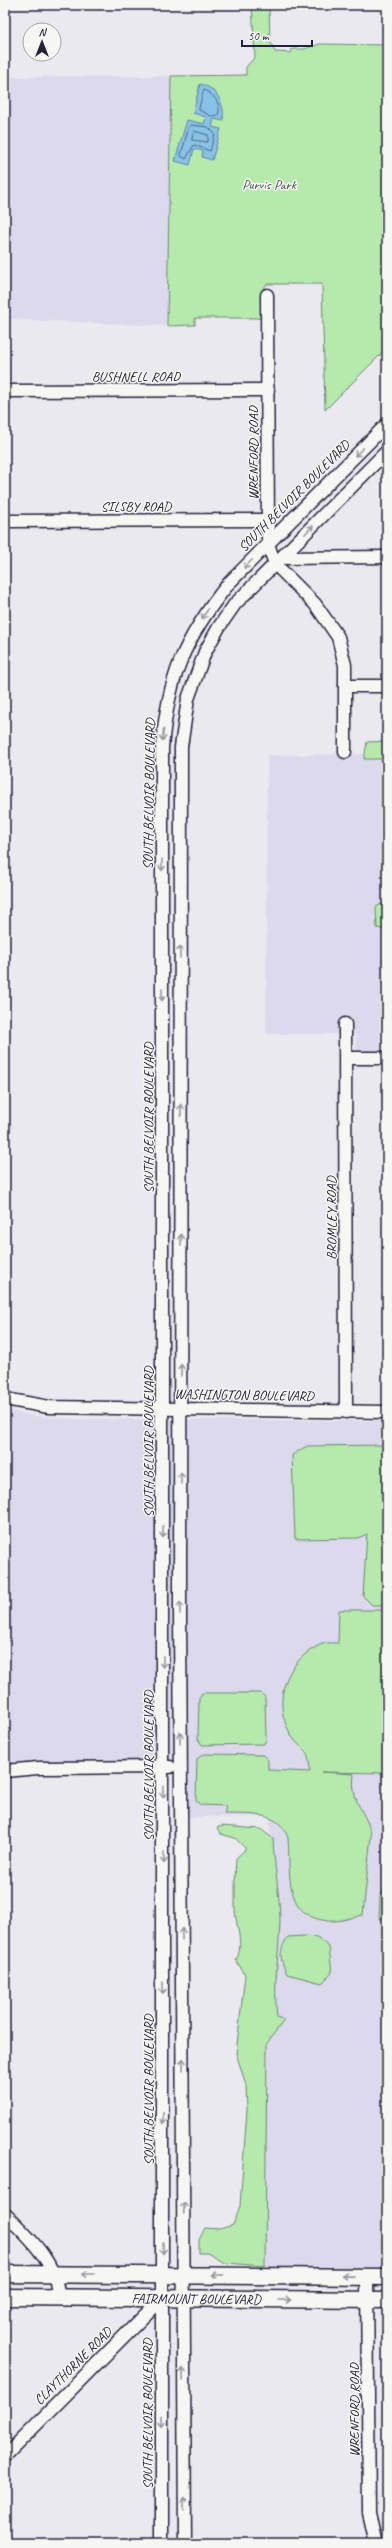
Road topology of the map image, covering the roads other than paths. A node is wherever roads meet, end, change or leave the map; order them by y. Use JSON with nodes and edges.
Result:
{"nodes":[{"id":1,"x":267,"y":295,"type":"dead end"},
{"id":2,"x":268,"y":390,"type":"junction"},
{"id":3,"x":5,"y":391,"type":"edge"},
{"id":4,"x":387,"y":424,"type":"edge"},
{"id":5,"x":387,"y":451,"type":"edge"},
{"id":6,"x":268,"y":520,"type":"junction"},
{"id":7,"x":5,"y":521,"type":"edge"},
{"id":8,"x":268,"y":544,"type":"junction"},
{"id":9,"x":387,"y":557,"type":"edge"},
{"id":10,"x":278,"y":561,"type":"junction"},
{"id":11,"x":345,"y":686,"type":"junction"},
{"id":12,"x":387,"y":686,"type":"edge"},
{"id":13,"x":345,"y":752,"type":"dead end"},
{"id":14,"x":162,"y":968,"type":"junction"},
{"id":15,"x":180,"y":969,"type":"junction"},
{"id":16,"x":345,"y":1024,"type":"dead end"},
{"id":17,"x":346,"y":1058,"type":"junction"},
{"id":18,"x":387,"y":1058,"type":"edge"},
{"id":19,"x":5,"y":1399,"type":"edge"},
{"id":20,"x":163,"y":1409,"type":"junction"},
{"id":21,"x":181,"y":1409,"type":"junction"},
{"id":22,"x":346,"y":1412,"type":"junction"},
{"id":23,"x":387,"y":1412,"type":"edge"},
{"id":24,"x":163,"y":1767,"type":"junction"},
{"id":25,"x":181,"y":1767,"type":"junction"},
{"id":26,"x":5,"y":1771,"type":"edge"},
{"id":27,"x":5,"y":2214,"type":"edge"},
{"id":28,"x":5,"y":2274,"type":"edge"},
{"id":29,"x":55,"y":2274,"type":"junction"},
{"id":30,"x":163,"y":2275,"type":"junction"},
{"id":31,"x":182,"y":2275,"type":"junction"},
{"id":32,"x":387,"y":2277,"type":"edge"},
{"id":33,"x":376,"y":2296,"type":"edge"},
{"id":34,"x":5,"y":2297,"type":"edge"},
{"id":35,"x":58,"y":2298,"type":"junction"},
{"id":36,"x":162,"y":2298,"type":"junction"},
{"id":37,"x":182,"y":2299,"type":"junction"},
{"id":38,"x":5,"y":2456,"type":"edge"},
{"id":39,"x":162,"y":2543,"type":"edge"},
{"id":40,"x":185,"y":2543,"type":"edge"},
{"id":41,"x":376,"y":2543,"type":"edge"}],
"edges":[{"from":1,"to":2,"type":"street","name":"WRENFORD ROAD"},
{"from":2,"to":3,"type":"street","name":"BUSHNELL ROAD"},
{"from":2,"to":6,"type":"street","name":"WRENFORD ROAD"},
{"from":4,"to":8,"type":"street","name":"SOUTH BELVOIR BOULEVARD","one_way":true},
{"from":10,"to":5,"type":"street","one_way":true},
{"from":6,"to":7,"type":"street","name":"SILSBY ROAD"},
{"from":6,"to":8,"type":"street","name":"WRENFORD ROAD"},
{"from":8,"to":10,"type":"street","name":"WRENFORD ROAD"},
{"from":8,"to":14,"type":"street","name":"SOUTH BELVOIR BOULEVARD","one_way":true},
{"from":9,"to":10,"type":"street"},
{"from":10,"to":11,"type":"street","name":"WRENFORD ROAD"},
{"from":15,"to":10,"type":"street","one_way":true},
{"from":11,"to":12,"type":"street"},
{"from":11,"to":13,"type":"street","name":"WRENFORD ROAD"},
{"from":14,"to":15,"type":"street"},
{"from":14,"to":20,"type":"street","name":"SOUTH BELVOIR BOULEVARD","one_way":true},
{"from":21,"to":15,"type":"street","one_way":true},
{"from":16,"to":17,"type":"street","name":"BROMLEY ROAD"},
{"from":17,"to":18,"type":"street"},
{"from":17,"to":22,"type":"street","name":"BROMLEY ROAD"},
{"from":19,"to":20,"type":"street","name":"WASHINGTON BOULEVARD"},
{"from":20,"to":21,"type":"street","name":"WASHINGTON BOULEVARD"},
{"from":20,"to":24,"type":"street","name":"SOUTH BELVOIR BOULEVARD","one_way":true},
{"from":21,"to":22,"type":"street","name":"WASHINGTON BOULEVARD"},
{"from":25,"to":21,"type":"street","one_way":true},
{"from":22,"to":23,"type":"street","name":"WASHINGTON BOULEVARD"},
{"from":24,"to":25,"type":"street"},
{"from":24,"to":26,"type":"street"},
{"from":24,"to":30,"type":"street","name":"SOUTH BELVOIR BOULEVARD","one_way":true},
{"from":31,"to":25,"type":"street","one_way":true},
{"from":27,"to":29,"type":"street"},
{"from":28,"to":29,"type":"main road","name":"FAIRMOUNT BOULEVARD"},
{"from":30,"to":29,"type":"main road","name":"FAIRMOUNT BOULEVARD","one_way":true},
{"from":29,"to":35,"type":"street"},
{"from":30,"to":31,"type":"main road","name":"FAIRMOUNT BOULEVARD"},
{"from":30,"to":36,"type":"street","name":"SOUTH BELVOIR BOULEVARD"},
{"from":33,"to":31,"type":"main road","name":"FAIRMOUNT BOULEVARD","one_way":true},
{"from":31,"to":37,"type":"street"},
{"from":32,"to":33,"type":"main road","name":"FAIRMOUNT BOULEVARD"},
{"from":37,"to":33,"type":"main road","name":"FAIRMOUNT BOULEVARD","one_way":true},
{"from":33,"to":41,"type":"street","name":"WRENFORD ROAD"},
{"from":34,"to":35,"type":"main road","name":"FAIRMOUNT BOULEVARD"},
{"from":35,"to":36,"type":"main road","name":"FAIRMOUNT BOULEVARD"},
{"from":36,"to":37,"type":"main road","name":"FAIRMOUNT BOULEVARD"},
{"from":36,"to":38,"type":"street","name":"CLAYTHORNE ROAD"},
{"from":36,"to":39,"type":"street","name":"SOUTH BELVOIR BOULEVARD","one_way":true},
{"from":40,"to":37,"type":"street","one_way":true}]}
